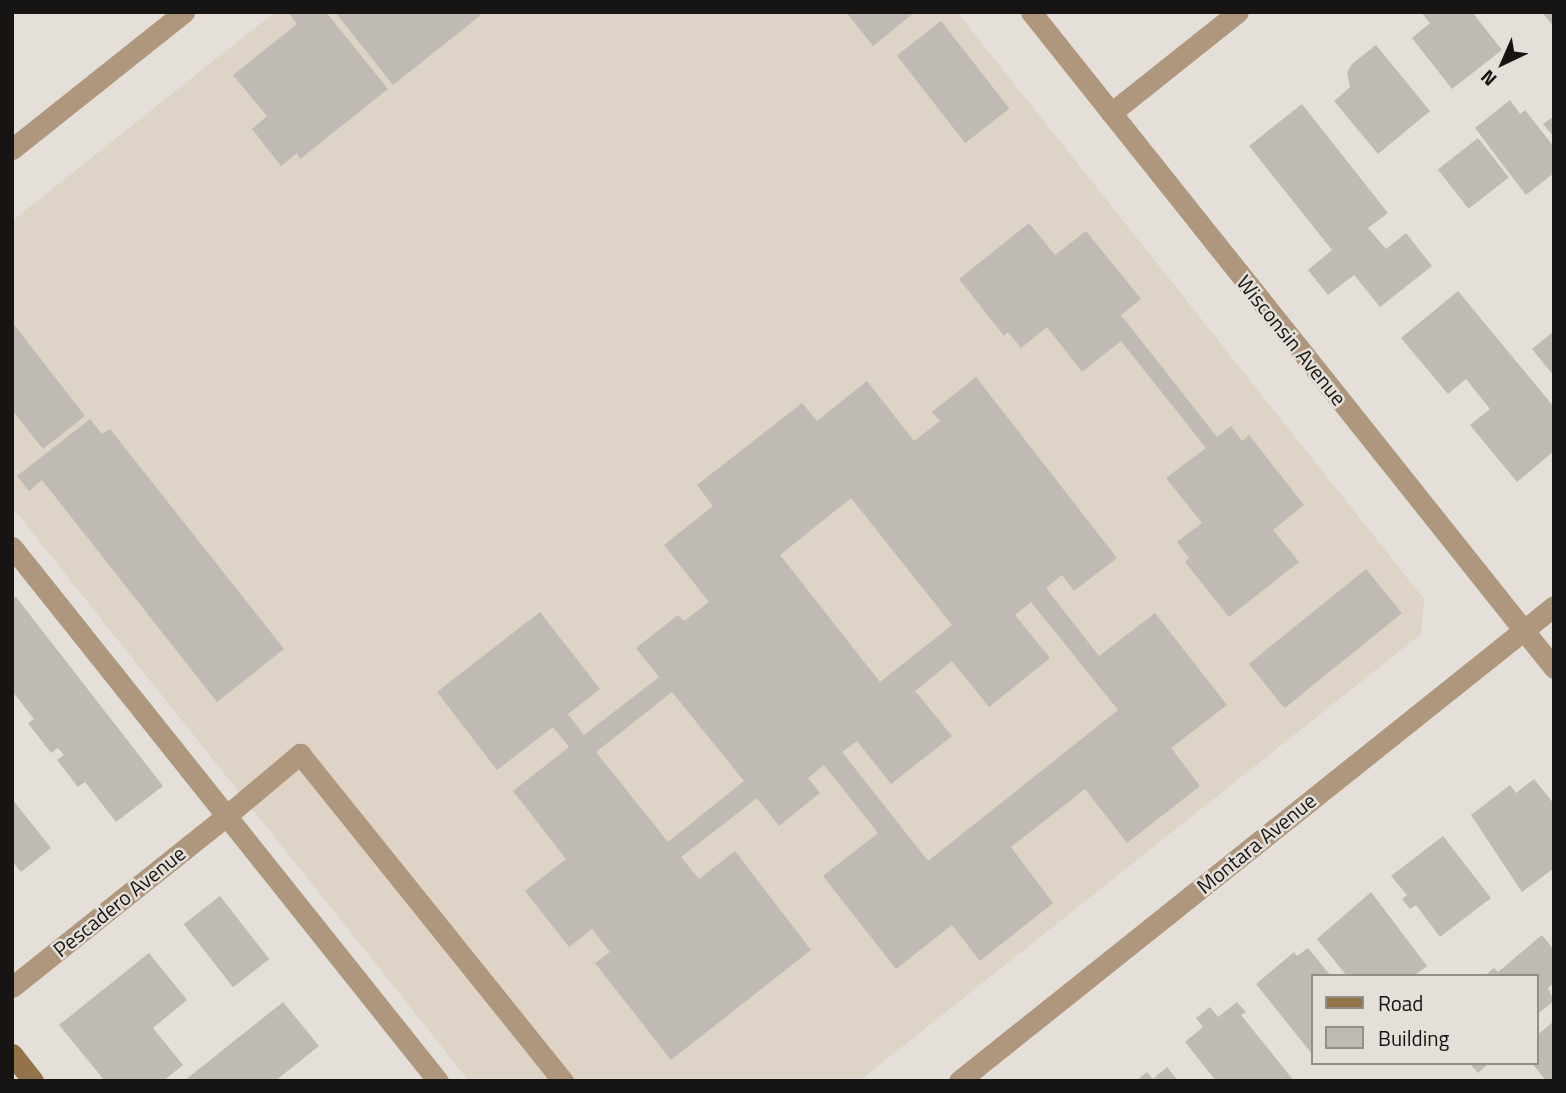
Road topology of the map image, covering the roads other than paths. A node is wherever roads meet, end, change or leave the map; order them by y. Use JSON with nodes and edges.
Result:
{"nodes":[{"id":1,"x":184,"y":12,"type":"edge"},
{"id":2,"x":1031,"y":12,"type":"edge"},
{"id":3,"x":1238,"y":12,"type":"edge"},
{"id":4,"x":1111,"y":113,"type":"junction"},
{"id":5,"x":12,"y":149,"type":"edge"},
{"id":6,"x":12,"y":547,"type":"edge"},
{"id":7,"x":1554,"y":606,"type":"edge"},
{"id":8,"x":1523,"y":630,"type":"junction"},
{"id":9,"x":1554,"y":668,"type":"edge"},
{"id":10,"x":226,"y":816,"type":"junction"},
{"id":11,"x":12,"y":987,"type":"edge"},
{"id":12,"x":12,"y":1054,"type":"edge"},
{"id":13,"x":33,"y":1081,"type":"edge"},
{"id":14,"x":438,"y":1081,"type":"edge"},
{"id":15,"x":563,"y":1081,"type":"edge"},
{"id":16,"x":959,"y":1081,"type":"edge"}],
"edges":[{"from":1,"to":5,"type":"street"},
{"from":2,"to":4,"type":"street","name":"Wisconsin Avenue"},
{"from":3,"to":4,"type":"street"},
{"from":4,"to":8,"type":"street","name":"Wisconsin Avenue"},
{"from":6,"to":10,"type":"street"},
{"from":7,"to":8,"type":"street","name":"Montara Avenue"},
{"from":8,"to":9,"type":"street","name":"Wisconsin Avenue"},
{"from":8,"to":16,"type":"street","name":"Montara Avenue"},
{"from":10,"to":11,"type":"street","name":"Pescadero Avenue"},
{"from":10,"to":14,"type":"street"},
{"from":10,"to":15,"type":"street","name":"Pescadero Avenue"},
{"from":12,"to":13,"type":"main road"}]}
